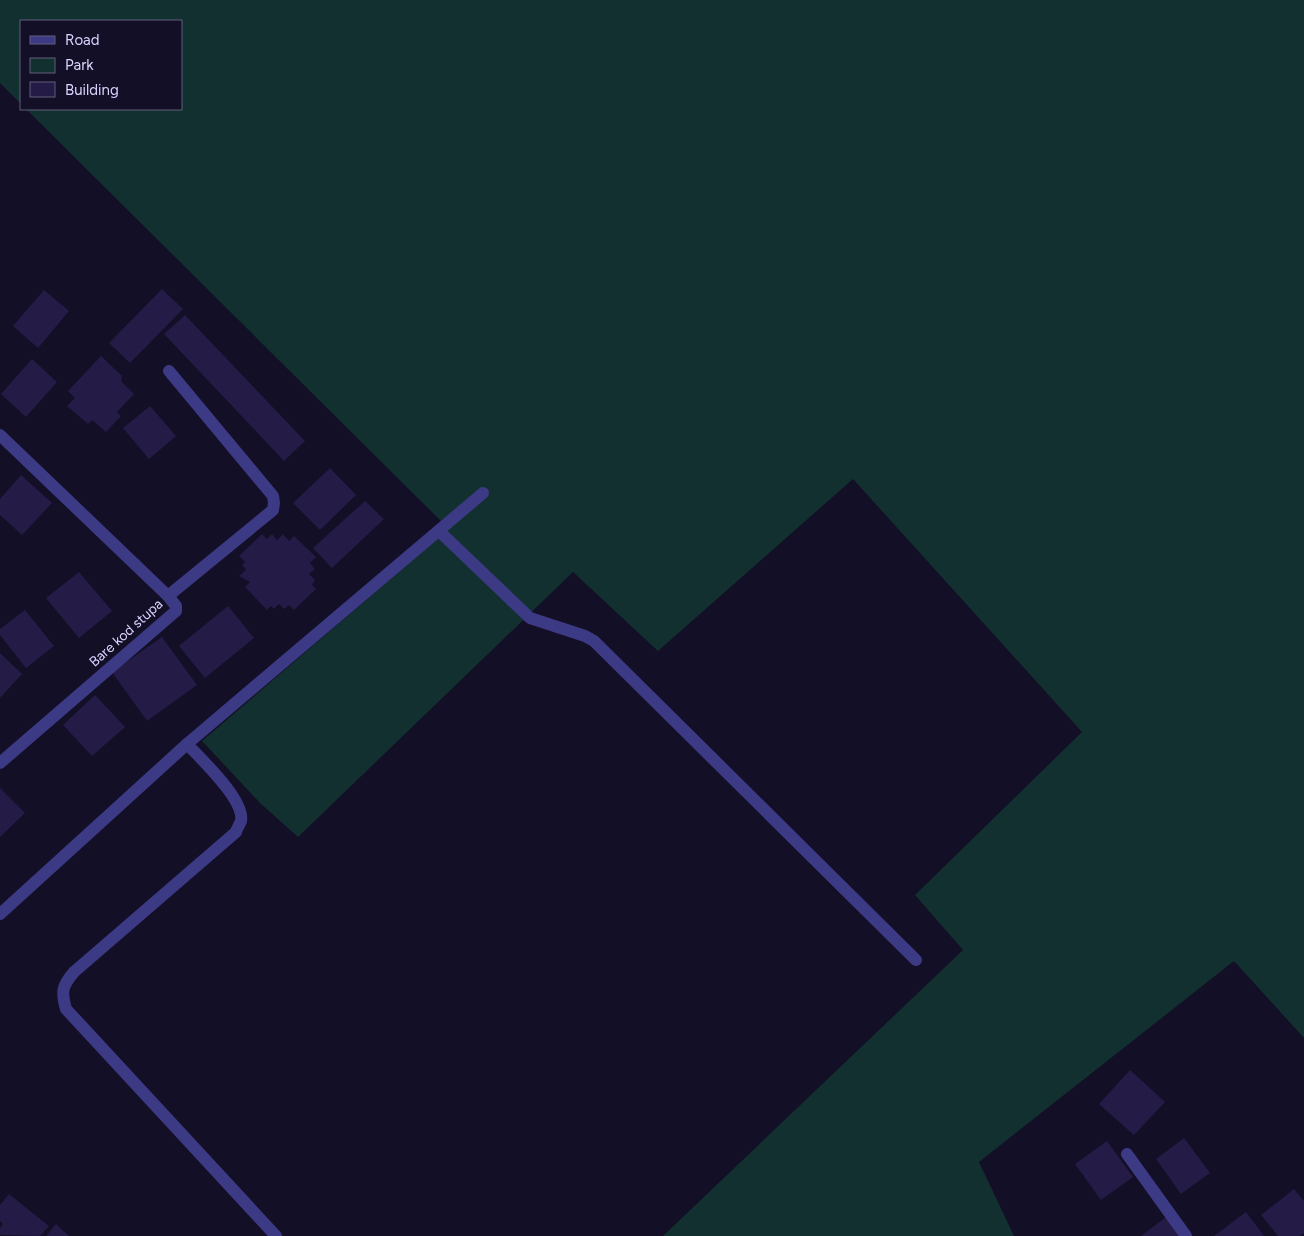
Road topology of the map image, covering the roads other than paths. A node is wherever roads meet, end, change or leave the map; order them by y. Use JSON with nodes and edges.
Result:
{"nodes":[{"id":1,"x":168,"y":371,"type":"dead end"},
{"id":2,"x":0,"y":436,"type":"edge"},
{"id":3,"x":483,"y":493,"type":"dead end"},
{"id":4,"x":439,"y":530,"type":"junction"},
{"id":5,"x":168,"y":596,"type":"junction"},
{"id":6,"x":187,"y":744,"type":"junction"},
{"id":7,"x":0,"y":763,"type":"edge"},
{"id":8,"x":0,"y":914,"type":"edge"},
{"id":9,"x":916,"y":960,"type":"dead end"},
{"id":10,"x":1127,"y":1154,"type":"dead end"},
{"id":11,"x":276,"y":1236,"type":"edge"},
{"id":12,"x":1186,"y":1236,"type":"edge"}],
"edges":[{"from":1,"to":5,"type":"street"},
{"from":2,"to":5,"type":"street","name":"Bare kod stupa"},
{"from":3,"to":4,"type":"street"},
{"from":4,"to":6,"type":"street"},
{"from":4,"to":9,"type":"street"},
{"from":5,"to":7,"type":"street","name":"Bare kod stupa"},
{"from":6,"to":8,"type":"street"},
{"from":6,"to":11,"type":"street"},
{"from":10,"to":12,"type":"street"}]}
